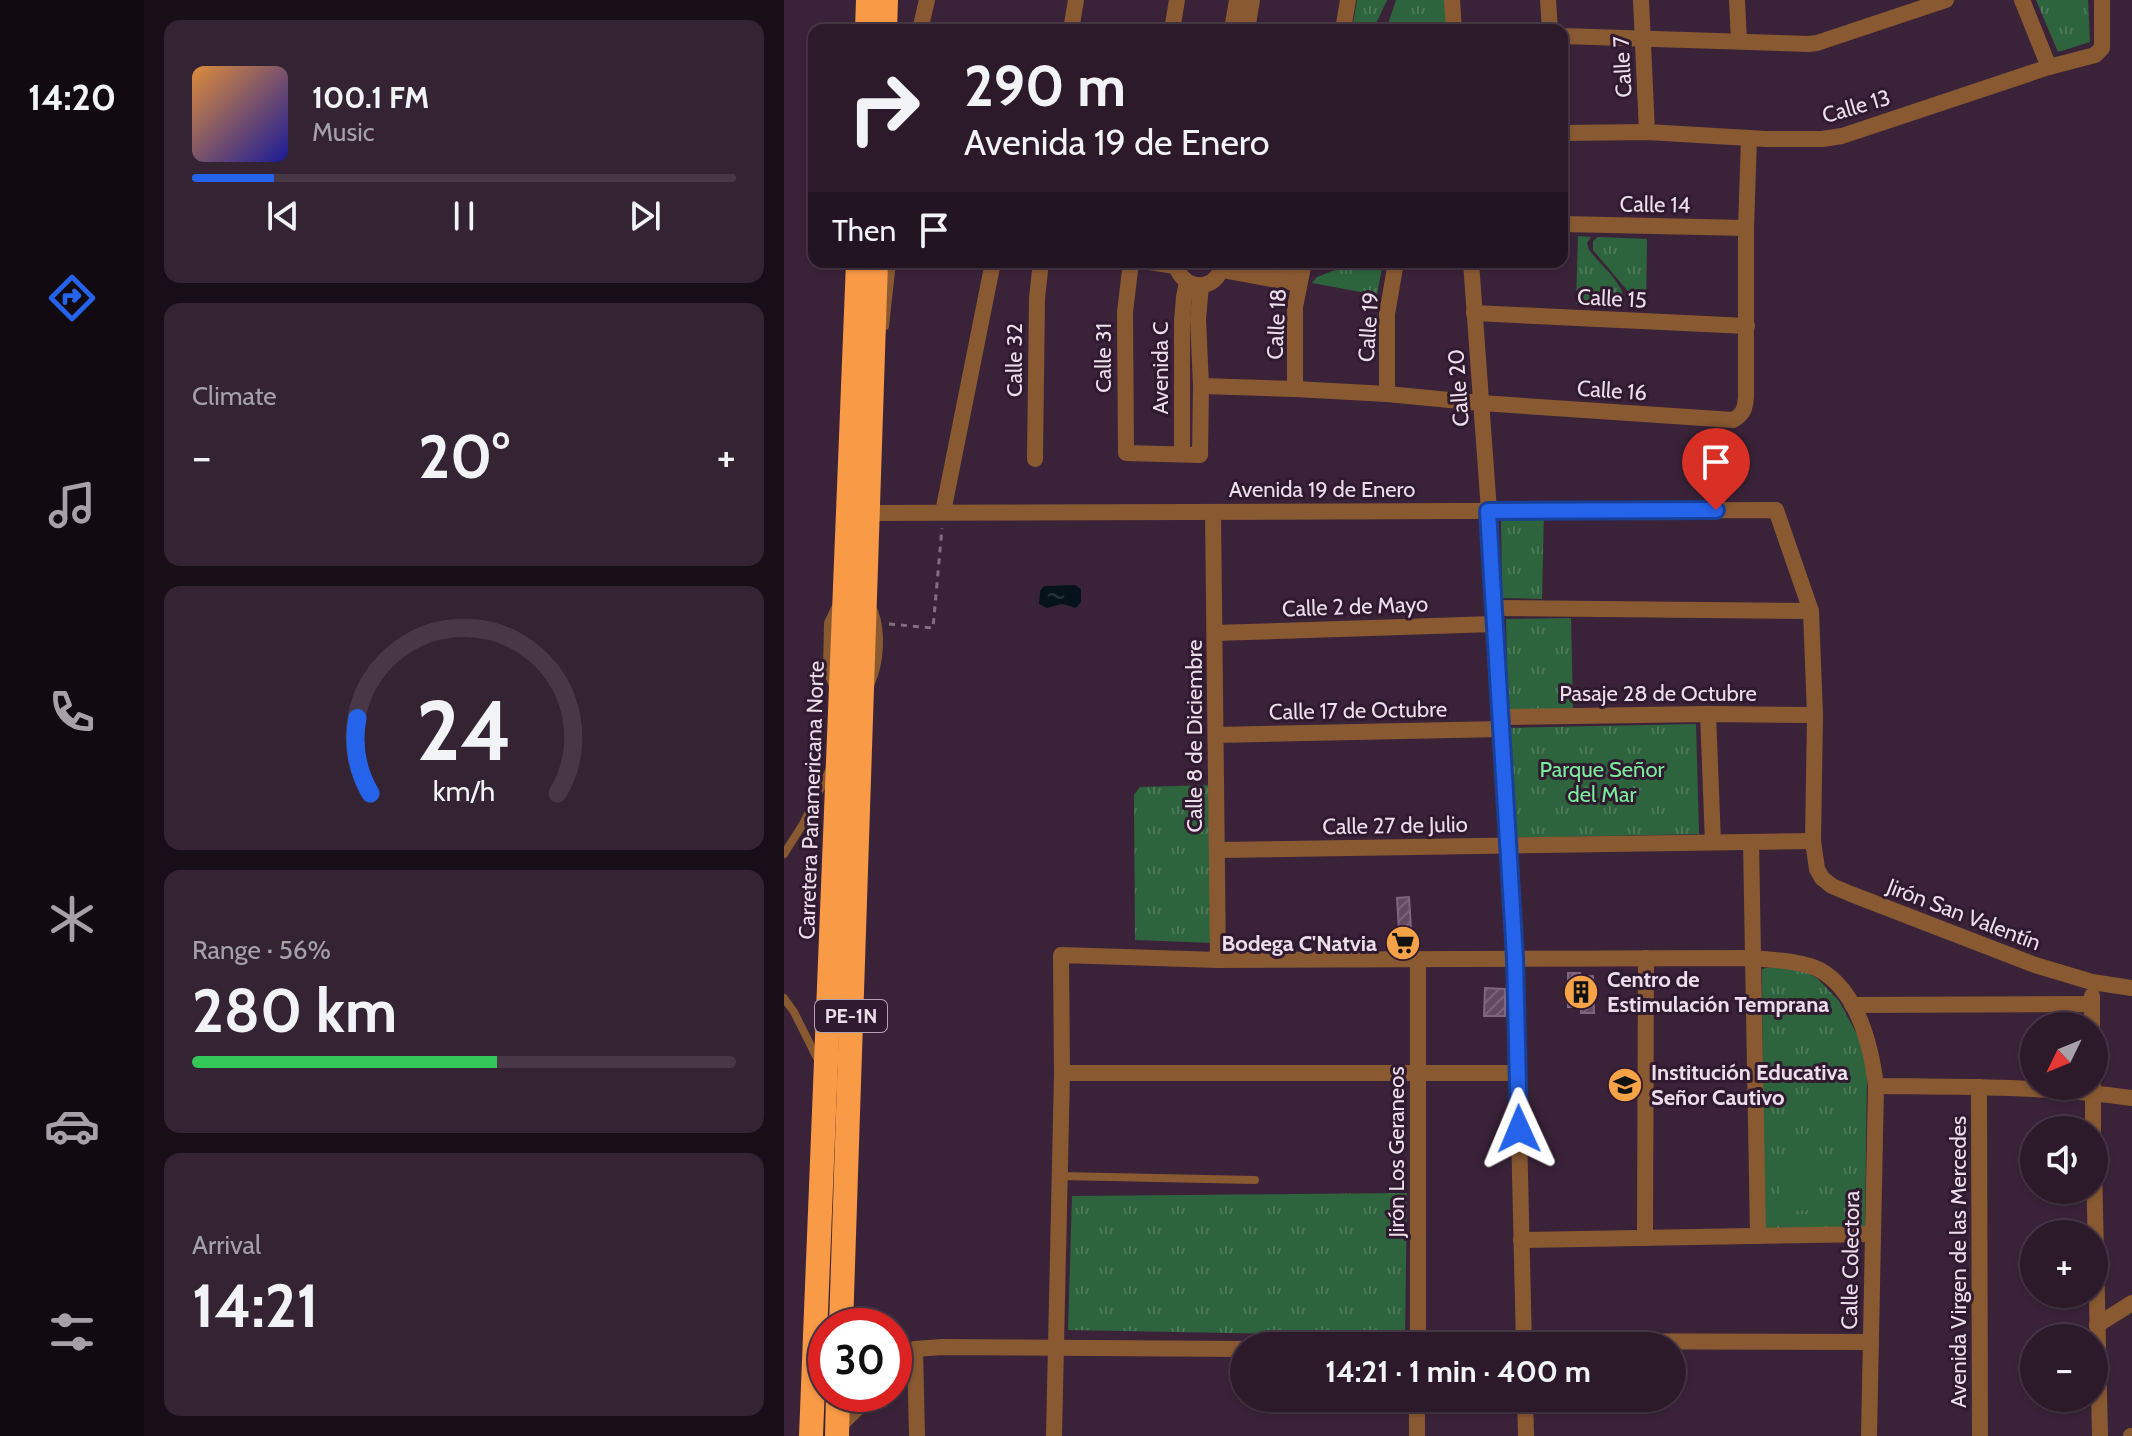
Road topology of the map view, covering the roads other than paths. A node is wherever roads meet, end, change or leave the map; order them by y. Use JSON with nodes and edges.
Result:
{"nodes":[{"id":1,"x":857,"y":0,"type":"edge"},
{"id":2,"x":868,"y":0,"type":"edge"},
{"id":3,"x":886,"y":0,"type":"edge"},
{"id":4,"x":920,"y":0,"type":"edge"},
{"id":5,"x":927,"y":0,"type":"edge"},
{"id":6,"x":1076,"y":0,"type":"edge"},
{"id":7,"x":1177,"y":0,"type":"edge"},
{"id":8,"x":1237,"y":0,"type":"edge"},
{"id":9,"x":1252,"y":0,"type":"edge"},
{"id":10,"x":1348,"y":0,"type":"edge"},
{"id":11,"x":1452,"y":0,"type":"edge"},
{"id":12,"x":1548,"y":0,"type":"edge"},
{"id":13,"x":1641,"y":0,"type":"edge"},
{"id":14,"x":1737,"y":0,"type":"edge"},
{"id":15,"x":1946,"y":0,"type":"edge"},
{"id":16,"x":2022,"y":0,"type":"edge"},
{"id":17,"x":2102,"y":0,"type":"edge"},
{"id":18,"x":1917,"y":4,"type":"edge"},
{"id":19,"x":863,"y":24,"type":"edge"},
{"id":20,"x":865,"y":24,"type":"edge"},
{"id":21,"x":885,"y":24,"type":"edge"},
{"id":22,"x":918,"y":24,"type":"edge"},
{"id":23,"x":920,"y":24,"type":"edge"},
{"id":24,"x":1072,"y":24,"type":"edge"},
{"id":25,"x":1173,"y":24,"type":"edge"},
{"id":26,"x":1233,"y":24,"type":"edge"},
{"id":27,"x":1248,"y":24,"type":"edge"},
{"id":28,"x":1344,"y":24,"type":"edge"},
{"id":29,"x":1454,"y":24,"type":"edge"},
{"id":30,"x":1550,"y":24,"type":"edge"},
{"id":31,"x":1568,"y":36,"type":"edge"},
{"id":32,"x":1643,"y":37,"type":"junction"},
{"id":33,"x":1739,"y":41,"type":"junction"},
{"id":34,"x":2049,"y":67,"type":"junction"},
{"id":35,"x":1647,"y":132,"type":"junction"},
{"id":36,"x":1568,"y":133,"type":"edge"},
{"id":37,"x":1749,"y":138,"type":"junction"},
{"id":38,"x":1568,"y":224,"type":"edge"},
{"id":39,"x":1746,"y":228,"type":"junction"},
{"id":40,"x":858,"y":268,"type":"edge"},
{"id":41,"x":876,"y":268,"type":"edge"},
{"id":42,"x":891,"y":268,"type":"edge"},
{"id":43,"x":992,"y":268,"type":"edge"},
{"id":44,"x":1040,"y":268,"type":"edge"},
{"id":45,"x":1130,"y":268,"type":"edge"},
{"id":46,"x":1177,"y":268,"type":"edge"},
{"id":47,"x":1221,"y":268,"type":"edge"},
{"id":48,"x":1245,"y":268,"type":"edge"},
{"id":49,"x":1275,"y":268,"type":"edge"},
{"id":50,"x":1395,"y":268,"type":"edge"},
{"id":51,"x":1471,"y":268,"type":"edge"},
{"id":52,"x":1302,"y":273,"type":"edge"},
{"id":53,"x":1194,"y":284,"type":"junction"},
{"id":54,"x":1474,"y":313,"type":"junction"},
{"id":55,"x":1747,"y":326,"type":"junction"},
{"id":56,"x":1201,"y":386,"type":"junction"},
{"id":57,"x":1295,"y":389,"type":"junction"},
{"id":58,"x":1387,"y":394,"type":"junction"},
{"id":59,"x":1481,"y":403,"type":"junction"},
{"id":60,"x":871,"y":406,"type":"junction"},
{"id":61,"x":1182,"y":454,"type":"junction"},
{"id":62,"x":1035,"y":459,"type":"dead end"},
{"id":63,"x":1488,"y":504,"type":"junction"},
{"id":64,"x":1776,"y":510,"type":"joint"},
{"id":65,"x":943,"y":512,"type":"junction"},
{"id":66,"x":1213,"y":512,"type":"junction"},
{"id":67,"x":868,"y":513,"type":"junction"},
{"id":68,"x":855,"y":587,"type":"junction"},
{"id":69,"x":1811,"y":611,"type":"junction"},
{"id":70,"x":1495,"y":616,"type":"junction"},
{"id":71,"x":1215,"y":633,"type":"junction"},
{"id":72,"x":851,"y":706,"type":"junction"},
{"id":73,"x":1708,"y":714,"type":"junction"},
{"id":74,"x":1815,"y":715,"type":"junction"},
{"id":75,"x":1501,"y":723,"type":"junction"},
{"id":76,"x":1216,"y":735,"type":"junction"},
{"id":77,"x":839,"y":753,"type":"junction"},
{"id":78,"x":1813,"y":841,"type":"junction"},
{"id":79,"x":1713,"y":842,"type":"junction"},
{"id":80,"x":1751,"y":842,"type":"junction"},
{"id":81,"x":1508,"y":845,"type":"junction"},
{"id":82,"x":1217,"y":850,"type":"junction"},
{"id":83,"x":784,"y":854,"type":"edge"},
{"id":84,"x":1515,"y":958,"type":"junction"},
{"id":85,"x":1646,"y":958,"type":"junction"},
{"id":86,"x":1752,"y":958,"type":"junction"},
{"id":87,"x":1418,"y":959,"type":"junction"},
{"id":88,"x":1218,"y":960,"type":"junction"},
{"id":89,"x":2092,"y":982,"type":"junction"},
{"id":90,"x":2132,"y":988,"type":"edge"},
{"id":91,"x":784,"y":998,"type":"edge"},
{"id":92,"x":2092,"y":1004,"type":"junction"},
{"id":93,"x":1852,"y":1005,"type":"junction"},
{"id":94,"x":2092,"y":1012,"type":"edge"},
{"id":95,"x":1062,"y":1073,"type":"junction"},
{"id":96,"x":1418,"y":1073,"type":"junction"},
{"id":97,"x":1517,"y":1073,"type":"junction"},
{"id":98,"x":825,"y":1074,"type":"junction"},
{"id":99,"x":1876,"y":1086,"type":"junction"},
{"id":100,"x":1979,"y":1087,"type":"junction"},
{"id":101,"x":2020,"y":1088,"type":"edge"},
{"id":102,"x":2108,"y":1092,"type":"edge"},
{"id":103,"x":2132,"y":1098,"type":"edge"},
{"id":104,"x":1059,"y":1176,"type":"junction"},
{"id":105,"x":1255,"y":1180,"type":"dead end"},
{"id":106,"x":2095,"y":1204,"type":"edge"},
{"id":107,"x":1873,"y":1234,"type":"junction"},
{"id":108,"x":1758,"y":1236,"type":"junction"},
{"id":109,"x":1645,"y":1238,"type":"junction"},
{"id":110,"x":1521,"y":1240,"type":"junction"},
{"id":111,"x":2132,"y":1303,"type":"edge"},
{"id":112,"x":841,"y":1308,"type":"edge"},
{"id":113,"x":2097,"y":1324,"type":"edge"},
{"id":114,"x":2099,"y":1324,"type":"edge"},
{"id":115,"x":1418,"y":1332,"type":"edge"},
{"id":116,"x":1524,"y":1332,"type":"edge"},
{"id":117,"x":1871,"y":1342,"type":"junction"},
{"id":118,"x":1686,"y":1343,"type":"edge"},
{"id":119,"x":1055,"y":1347,"type":"junction"},
{"id":120,"x":915,"y":1349,"type":"junction"},
{"id":121,"x":1230,"y":1349,"type":"edge"},
{"id":122,"x":912,"y":1352,"type":"edge"},
{"id":123,"x":838,"y":1412,"type":"edge"},
{"id":124,"x":855,"y":1412,"type":"edge"},
{"id":125,"x":1417,"y":1412,"type":"edge"},
{"id":126,"x":1525,"y":1412,"type":"edge"},
{"id":127,"x":2099,"y":1412,"type":"edge"},
{"id":128,"x":837,"y":1432,"type":"edge"},
{"id":129,"x":811,"y":1436,"type":"edge"},
{"id":130,"x":917,"y":1436,"type":"edge"},
{"id":131,"x":1054,"y":1436,"type":"edge"},
{"id":132,"x":1417,"y":1436,"type":"edge"},
{"id":133,"x":1526,"y":1436,"type":"edge"},
{"id":134,"x":1869,"y":1436,"type":"edge"},
{"id":135,"x":1980,"y":1436,"type":"edge"},
{"id":136,"x":2100,"y":1436,"type":"edge"}],
"edges":[{"from":1,"to":19,"type":"lane"},
{"from":2,"to":20,"type":"highway"},
{"from":3,"to":21,"type":"highway"},
{"from":4,"to":22,"type":"lane"},
{"from":5,"to":23,"type":"street"},
{"from":6,"to":24,"type":"street"},
{"from":7,"to":25,"type":"street"},
{"from":8,"to":26,"type":"street"},
{"from":9,"to":27,"type":"street"},
{"from":10,"to":28,"type":"street"},
{"from":11,"to":29,"type":"street"},
{"from":12,"to":30,"type":"street"},
{"from":13,"to":32,"type":"street","name":"Calle 7"},
{"from":14,"to":33,"type":"street"},
{"from":15,"to":18,"type":"street"},
{"from":16,"to":34,"type":"street"},
{"from":17,"to":34,"type":"street","name":"Calle 13"},
{"from":18,"to":33,"type":"street"},
{"from":31,"to":32,"type":"street"},
{"from":32,"to":33,"type":"street"},
{"from":32,"to":35,"type":"street","name":"Calle 7"},
{"from":34,"to":37,"type":"street","name":"Calle 13"},
{"from":35,"to":36,"type":"street","name":"Calle 13"},
{"from":35,"to":37,"type":"street","name":"Calle 13"},
{"from":37,"to":39,"type":"street","name":"Calle 16"},
{"from":38,"to":39,"type":"street","name":"Calle 14"},
{"from":39,"to":55,"type":"street","name":"Calle 16"},
{"from":40,"to":68,"type":"highway","name":"Carretera Panamericana Norte","number":"PE-1N"},
{"from":41,"to":60,"type":"highway","name":"Carretera Panamericana Norte","number":"PE-1N"},
{"from":42,"to":60,"type":"lane"},
{"from":43,"to":65,"type":"street"},
{"from":44,"to":62,"type":"street","name":"Calle 32"},
{"from":45,"to":61,"type":"street","name":"Calle 31"},
{"from":46,"to":53,"type":"street"},
{"from":47,"to":53,"type":"street"},
{"from":48,"to":52,"type":"street"},
{"from":49,"to":52,"type":"street"},
{"from":50,"to":58,"type":"street","name":"Calle 19"},
{"from":51,"to":54,"type":"street","name":"Calle 20"},
{"from":52,"to":57,"type":"street","name":"Calle 18"},
{"from":53,"to":56,"type":"street","name":"Avenida C"},
{"from":53,"to":61,"type":"street","name":"Avenida C"},
{"from":54,"to":55,"type":"street","name":"Calle 15"},
{"from":54,"to":59,"type":"street","name":"Calle 20"},
{"from":55,"to":59,"type":"street","name":"Calle 16"},
{"from":56,"to":57,"type":"street","name":"Calle 16"},
{"from":56,"to":61,"type":"street","name":"Avenida C"},
{"from":57,"to":58,"type":"street","name":"Calle 16"},
{"from":58,"to":59,"type":"street","name":"Calle 16"},
{"from":59,"to":63,"type":"street","name":"Calle 20"},
{"from":60,"to":67,"type":"highway","name":"Carretera Panamericana Norte","number":"PE-1N"},
{"from":63,"to":64,"type":"street","name":"Avenida 19 de Enero"},
{"from":63,"to":66,"type":"street","name":"Avenida 19 de Enero"},
{"from":63,"to":70,"type":"street","name":"Calle 20"},
{"from":64,"to":69,"type":"street","name":"Jirón San Valentín"},
{"from":65,"to":66,"type":"street","name":"Avenida 19 de Enero"},
{"from":65,"to":67,"type":"street","name":"Avenida 19 de Enero"},
{"from":66,"to":71,"type":"street","name":"Calle 8 de Diciembre"},
{"from":67,"to":68,"type":"highway","name":"Carretera Panamericana Norte","number":"PE-1N"},
{"from":68,"to":72,"type":"highway","name":"Carretera Panamericana Norte","number":"PE-1N"},
{"from":68,"to":72,"type":"lane"},
{"from":69,"to":70,"type":"street","name":"Calle 2 de Mayo"},
{"from":69,"to":74,"type":"street","name":"Jirón San Valentín"},
{"from":70,"to":71,"type":"street","name":"Calle 2 de Mayo"},
{"from":70,"to":75,"type":"street","name":"Calle 20"},
{"from":71,"to":76,"type":"street","name":"Calle 8 de Diciembre"},
{"from":72,"to":77,"type":"highway","name":"Carretera Panamericana Norte","number":"PE-1N"},
{"from":72,"to":112,"type":"highway","name":"Carretera Panamericana Norte","number":"PE-1N"},
{"from":73,"to":74,"type":"street","name":"Pasaje 28 de Octubre"},
{"from":73,"to":75,"type":"street","name":"Pasaje 28 de Octubre"},
{"from":73,"to":79,"type":"street"},
{"from":74,"to":78,"type":"street","name":"Jirón San Valentín"},
{"from":75,"to":76,"type":"street","name":"Calle 17 de Octubre"},
{"from":75,"to":81,"type":"street","name":"Calle 20"},
{"from":76,"to":82,"type":"street","name":"Calle 8 de Diciembre"},
{"from":77,"to":83,"type":"lane"},
{"from":77,"to":98,"type":"highway","name":"Carretera Panamericana Norte","number":"PE-1N"},
{"from":78,"to":80,"type":"street","name":"Calle 27 de Julio"},
{"from":78,"to":89,"type":"street","name":"Jirón San Valentín"},
{"from":79,"to":80,"type":"street","name":"Calle 27 de Julio"},
{"from":79,"to":81,"type":"street","name":"Calle 27 de Julio"},
{"from":80,"to":86,"type":"street"},
{"from":81,"to":82,"type":"street","name":"Calle 27 de Julio"},
{"from":81,"to":84,"type":"street","name":"Calle 20"},
{"from":82,"to":88,"type":"street","name":"Calle 8 de Diciembre"},
{"from":84,"to":85,"type":"street","name":"Calle Colectora"},
{"from":84,"to":87,"type":"street","name":"Calle Colectora"},
{"from":84,"to":97,"type":"street","name":"Calle 20"},
{"from":85,"to":86,"type":"street","name":"Calle Colectora"},
{"from":85,"to":109,"type":"street"},
{"from":86,"to":93,"type":"street","name":"Calle Colectora"},
{"from":86,"to":108,"type":"street"},
{"from":87,"to":88,"type":"street","name":"Calle Colectora"},
{"from":87,"to":96,"type":"street","name":"Jirón Los Geraneos"},
{"from":88,"to":95,"type":"street","name":"Calle Colectora"},
{"from":89,"to":90,"type":"street","name":"Jirón San Valentín"},
{"from":89,"to":92,"type":"street"},
{"from":91,"to":98,"type":"lane"},
{"from":92,"to":93,"type":"street"},
{"from":92,"to":94,"type":"street"},
{"from":93,"to":99,"type":"street","name":"Calle Colectora"},
{"from":95,"to":96,"type":"street"},
{"from":95,"to":104,"type":"street"},
{"from":96,"to":97,"type":"street"},
{"from":96,"to":115,"type":"street","name":"Jirón Los Geraneos"},
{"from":97,"to":110,"type":"street","name":"Calle 20"},
{"from":98,"to":129,"type":"highway","name":"Carretera Panamericana Norte","number":"PE-1N"},
{"from":99,"to":100,"type":"street"},
{"from":99,"to":107,"type":"street","name":"Calle Colectora"},
{"from":100,"to":101,"type":"street"},
{"from":100,"to":135,"type":"street","name":"Avenida Virgen de las Mercedes"},
{"from":102,"to":103,"type":"street"},
{"from":104,"to":105,"type":"lane"},
{"from":104,"to":119,"type":"street"},
{"from":106,"to":113,"type":"street"},
{"from":107,"to":108,"type":"street"},
{"from":107,"to":117,"type":"street","name":"Calle Colectora"},
{"from":108,"to":109,"type":"street"},
{"from":109,"to":110,"type":"street"},
{"from":110,"to":116,"type":"street","name":"Calle 20"},
{"from":111,"to":114,"type":"street"},
{"from":117,"to":118,"type":"street"},
{"from":117,"to":134,"type":"street","name":"Calle Colectora"},
{"from":119,"to":120,"type":"street"},
{"from":119,"to":121,"type":"street"},
{"from":119,"to":131,"type":"street"},
{"from":120,"to":122,"type":"street"},
{"from":120,"to":130,"type":"street"},
{"from":123,"to":128,"type":"highway"},
{"from":124,"to":128,"type":"street"},
{"from":125,"to":132,"type":"street"},
{"from":126,"to":133,"type":"street"},
{"from":127,"to":136,"type":"street"}]}
